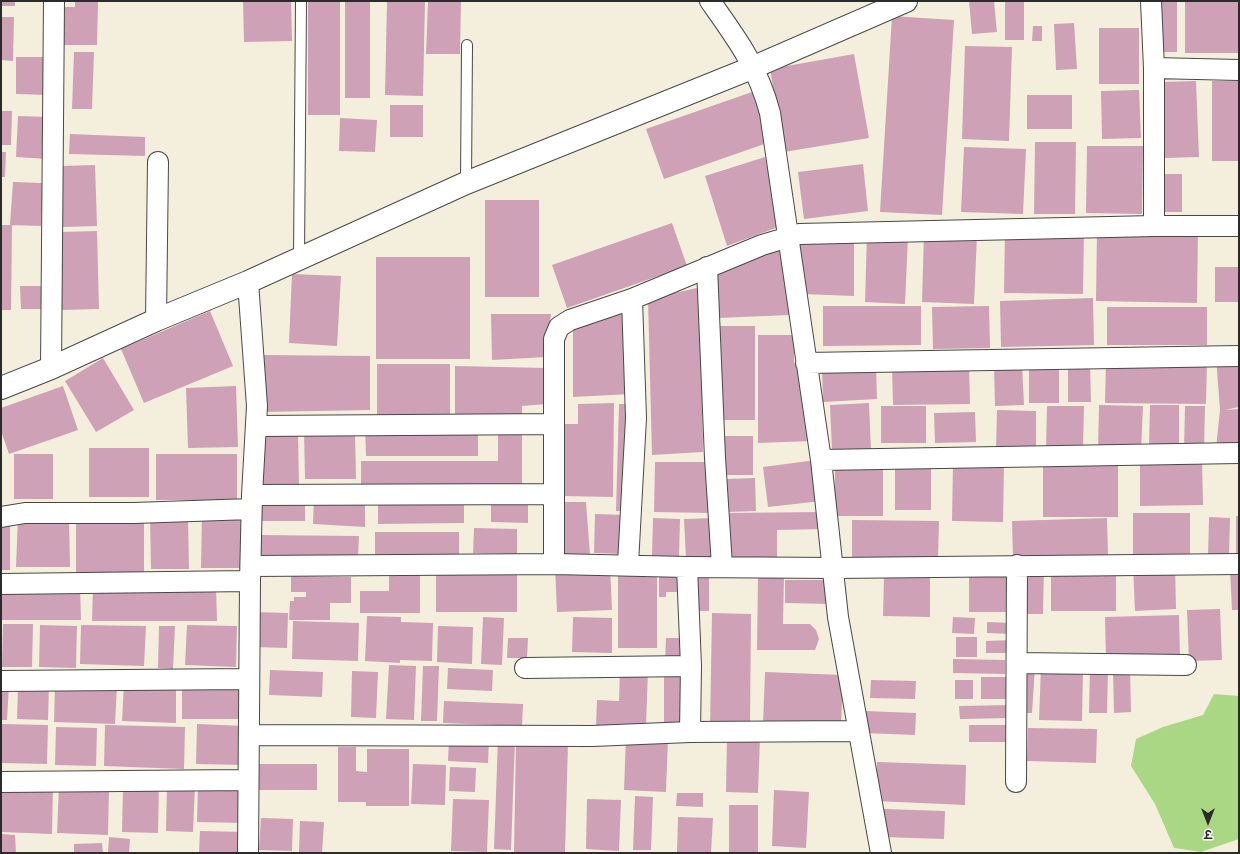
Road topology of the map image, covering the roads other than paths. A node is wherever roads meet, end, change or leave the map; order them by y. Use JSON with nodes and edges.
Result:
{"nodes":[{"id":1,"x":54,"y":1,"type":"edge"},
{"id":2,"x":301,"y":1,"type":"edge"},
{"id":3,"x":710,"y":1,"type":"edge"},
{"id":4,"x":906,"y":1,"type":"edge"},
{"id":5,"x":1151,"y":1,"type":"edge"},
{"id":6,"x":467,"y":44,"type":"dead end"},
{"id":7,"x":754,"y":66,"type":"junction"},
{"id":8,"x":1154,"y":68,"type":"junction"},
{"id":9,"x":1239,"y":70,"type":"edge"},
{"id":10,"x":158,"y":162,"type":"dead end"},
{"id":11,"x":466,"y":183,"type":"junction"},
{"id":12,"x":1154,"y":226,"type":"junction"},
{"id":13,"x":1239,"y":226,"type":"edge"},
{"id":14,"x":788,"y":236,"type":"junction"},
{"id":15,"x":299,"y":258,"type":"junction"},
{"id":16,"x":707,"y":267,"type":"junction"},
{"id":17,"x":248,"y":282,"type":"junction"},
{"id":18,"x":632,"y":299,"type":"junction"},
{"id":19,"x":156,"y":320,"type":"junction"},
{"id":20,"x":1239,"y":356,"type":"edge"},
{"id":21,"x":806,"y":363,"type":"junction"},
{"id":22,"x":51,"y":368,"type":"junction"},
{"id":23,"x":1,"y":388,"type":"edge"},
{"id":24,"x":554,"y":424,"type":"junction"},
{"id":25,"x":256,"y":426,"type":"junction"},
{"id":26,"x":1239,"y":452,"type":"edge"},
{"id":27,"x":821,"y":460,"type":"junction"},
{"id":28,"x":554,"y":494,"type":"junction"},
{"id":29,"x":252,"y":502,"type":"junction"},
{"id":30,"x":1,"y":517,"type":"edge"},
{"id":31,"x":554,"y":564,"type":"junction"},
{"id":32,"x":628,"y":564,"type":"junction"},
{"id":33,"x":1239,"y":564,"type":"edge"},
{"id":34,"x":1017,"y":565,"type":"junction"},
{"id":35,"x":722,"y":566,"type":"junction"},
{"id":36,"x":687,"y":567,"type":"junction"},
{"id":37,"x":834,"y":568,"type":"junction"},
{"id":38,"x":250,"y":574,"type":"junction"},
{"id":39,"x":1,"y":584,"type":"edge"},
{"id":40,"x":1017,"y":664,"type":"junction"},
{"id":41,"x":1186,"y":665,"type":"dead end"},
{"id":42,"x":691,"y":666,"type":"junction"},
{"id":43,"x":525,"y":668,"type":"dead end"},
{"id":44,"x":248,"y":679,"type":"junction"},
{"id":45,"x":1,"y":681,"type":"edge"},
{"id":46,"x":859,"y":731,"type":"junction"},
{"id":47,"x":690,"y":732,"type":"junction"},
{"id":48,"x":249,"y":734,"type":"junction"},
{"id":49,"x":248,"y":780,"type":"junction"},
{"id":50,"x":1,"y":782,"type":"edge"},
{"id":51,"x":1016,"y":782,"type":"dead end"},
{"id":52,"x":248,"y":853,"type":"edge"},
{"id":53,"x":881,"y":853,"type":"edge"}],
"edges":[{"from":1,"to":22,"type":"street"},
{"from":2,"to":15,"type":"lane"},
{"from":3,"to":7,"type":"street"},
{"from":4,"to":7,"type":"street"},
{"from":5,"to":8,"type":"street"},
{"from":6,"to":11,"type":"lane"},
{"from":7,"to":11,"type":"street"},
{"from":7,"to":14,"type":"street"},
{"from":8,"to":9,"type":"street"},
{"from":8,"to":12,"type":"street"},
{"from":10,"to":19,"type":"street"},
{"from":11,"to":15,"type":"street"},
{"from":12,"to":13,"type":"street"},
{"from":12,"to":14,"type":"street"},
{"from":14,"to":16,"type":"street"},
{"from":14,"to":21,"type":"street"},
{"from":15,"to":17,"type":"street"},
{"from":16,"to":18,"type":"street"},
{"from":16,"to":35,"type":"street"},
{"from":17,"to":19,"type":"street"},
{"from":17,"to":25,"type":"street"},
{"from":18,"to":24,"type":"street"},
{"from":18,"to":32,"type":"street"},
{"from":19,"to":22,"type":"street"},
{"from":20,"to":21,"type":"street"},
{"from":21,"to":27,"type":"street"},
{"from":22,"to":23,"type":"street"},
{"from":24,"to":25,"type":"street"},
{"from":24,"to":28,"type":"street"},
{"from":25,"to":29,"type":"street"},
{"from":26,"to":27,"type":"street"},
{"from":27,"to":37,"type":"street"},
{"from":28,"to":29,"type":"street"},
{"from":28,"to":31,"type":"street"},
{"from":29,"to":30,"type":"street"},
{"from":29,"to":38,"type":"street"},
{"from":31,"to":32,"type":"street"},
{"from":31,"to":38,"type":"street"},
{"from":32,"to":36,"type":"street"},
{"from":33,"to":34,"type":"street"},
{"from":34,"to":37,"type":"street"},
{"from":34,"to":40,"type":"street"},
{"from":35,"to":36,"type":"street"},
{"from":35,"to":37,"type":"street"},
{"from":36,"to":42,"type":"street"},
{"from":37,"to":46,"type":"street"},
{"from":38,"to":39,"type":"street"},
{"from":38,"to":44,"type":"street"},
{"from":40,"to":41,"type":"street"},
{"from":40,"to":51,"type":"street"},
{"from":42,"to":43,"type":"street"},
{"from":42,"to":47,"type":"street"},
{"from":44,"to":45,"type":"street"},
{"from":44,"to":48,"type":"street"},
{"from":46,"to":47,"type":"street"},
{"from":46,"to":53,"type":"street"},
{"from":47,"to":48,"type":"street"},
{"from":48,"to":49,"type":"street"},
{"from":49,"to":50,"type":"street"},
{"from":49,"to":52,"type":"street"}]}
